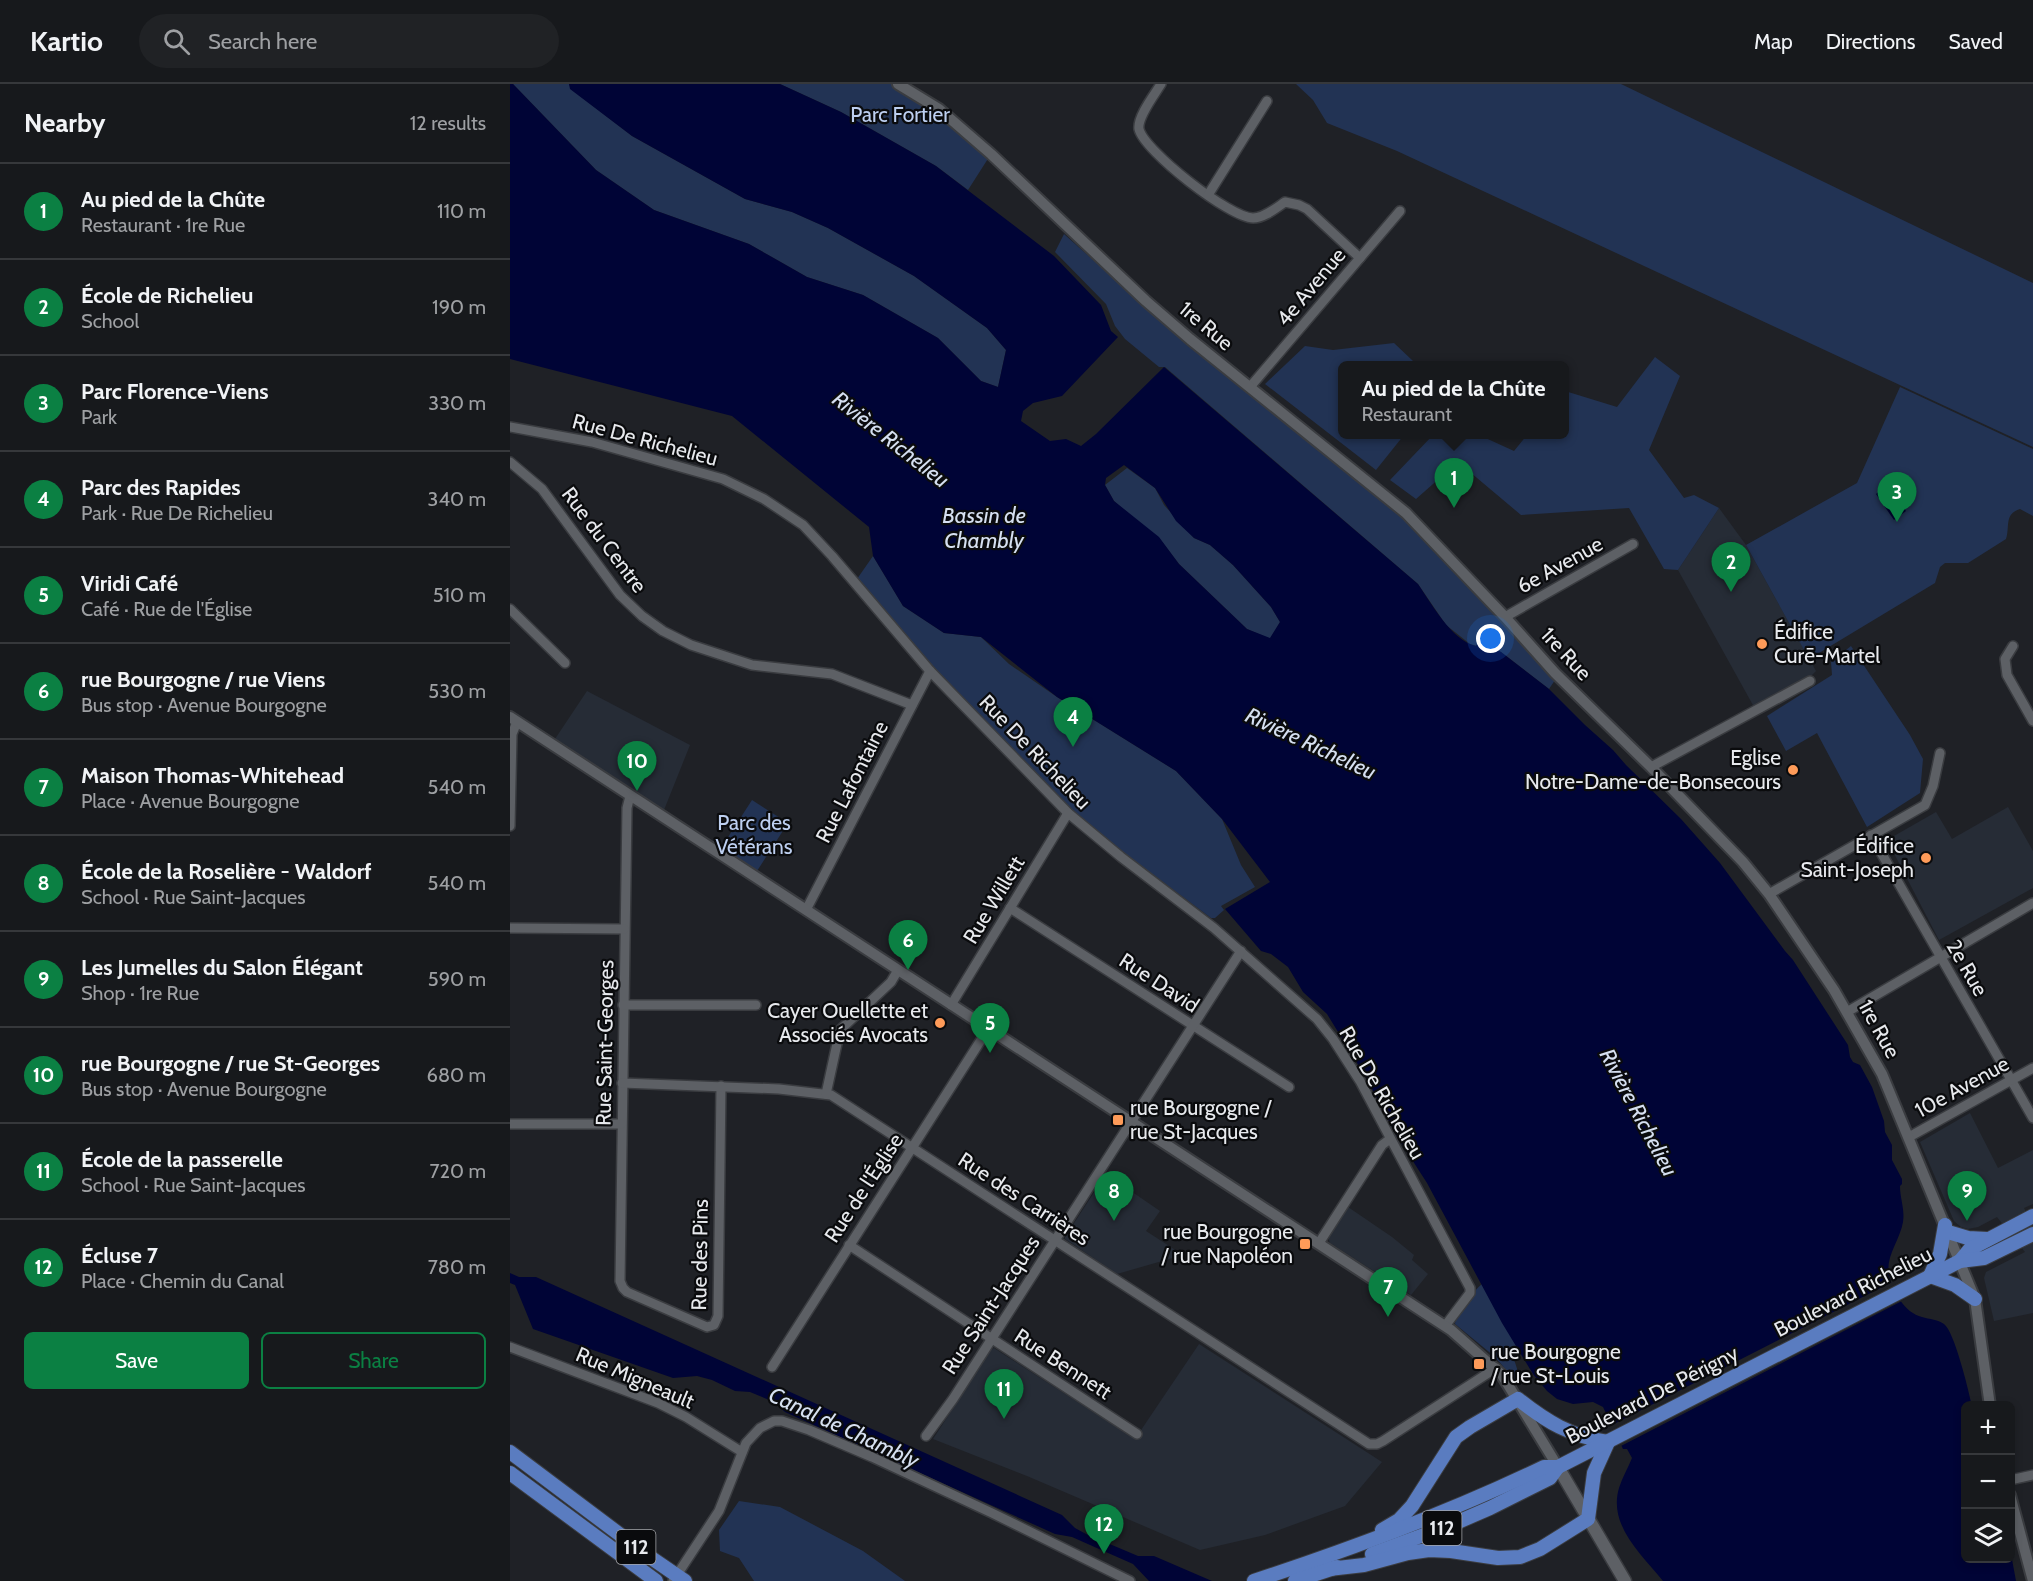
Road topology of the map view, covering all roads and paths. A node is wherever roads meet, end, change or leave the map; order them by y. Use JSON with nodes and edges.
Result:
{"nodes":[{"id":1,"x":898,"y":84,"type":"edge"},
{"id":2,"x":1161,"y":84,"type":"edge"},
{"id":3,"x":1267,"y":101,"type":"dead end"},
{"id":4,"x":1208,"y":195,"type":"junction"},
{"id":5,"x":1400,"y":211,"type":"dead end"},
{"id":6,"x":1360,"y":258,"type":"junction"},
{"id":7,"x":1250,"y":387,"type":"junction"},
{"id":8,"x":510,"y":427,"type":"edge"},
{"id":9,"x":510,"y":462,"type":"edge"},
{"id":10,"x":1633,"y":544,"type":"dead end"},
{"id":11,"x":510,"y":609,"type":"edge"},
{"id":12,"x":1505,"y":617,"type":"junction"},
{"id":13,"x":2013,"y":646,"type":"dead end"},
{"id":14,"x":565,"y":663,"type":"dead end"},
{"id":15,"x":930,"y":671,"type":"junction"},
{"id":16,"x":1810,"y":681,"type":"dead end"},
{"id":17,"x":912,"y":705,"type":"junction"},
{"id":18,"x":514,"y":720,"type":"edge"},
{"id":19,"x":2033,"y":721,"type":"edge"},
{"id":20,"x":1940,"y":753,"type":"dead end"},
{"id":21,"x":1650,"y":767,"type":"junction"},
{"id":22,"x":630,"y":796,"type":"junction"},
{"id":23,"x":1068,"y":813,"type":"junction"},
{"id":24,"x":510,"y":826,"type":"edge"},
{"id":25,"x":1871,"y":835,"type":"junction"},
{"id":26,"x":1769,"y":894,"type":"junction"},
{"id":27,"x":2033,"y":903,"type":"edge"},
{"id":28,"x":1010,"y":908,"type":"junction"},
{"id":29,"x":806,"y":910,"type":"junction"},
{"id":30,"x":510,"y":928,"type":"edge"},
{"id":31,"x":624,"y":929,"type":"junction"},
{"id":32,"x":1241,"y":951,"type":"junction"},
{"id":33,"x":1940,"y":957,"type":"junction"},
{"id":34,"x":898,"y":970,"type":"junction"},
{"id":35,"x":623,"y":1005,"type":"junction"},
{"id":36,"x":756,"y":1005,"type":"dead end"},
{"id":37,"x":951,"y":1005,"type":"junction"},
{"id":38,"x":1847,"y":1012,"type":"junction"},
{"id":39,"x":1193,"y":1026,"type":"junction"},
{"id":40,"x":988,"y":1029,"type":"junction"},
{"id":41,"x":2033,"y":1068,"type":"edge"},
{"id":42,"x":2011,"y":1080,"type":"junction"},
{"id":43,"x":622,"y":1083,"type":"junction"},
{"id":44,"x":720,"y":1086,"type":"junction"},
{"id":45,"x":1289,"y":1087,"type":"dead end"},
{"id":46,"x":826,"y":1094,"type":"junction"},
{"id":47,"x":2033,"y":1118,"type":"edge"},
{"id":48,"x":1131,"y":1122,"type":"junction"},
{"id":49,"x":510,"y":1124,"type":"edge"},
{"id":50,"x":621,"y":1124,"type":"junction"},
{"id":51,"x":1910,"y":1137,"type":"junction"},
{"id":52,"x":1390,"y":1139,"type":"junction"},
{"id":53,"x":912,"y":1147,"type":"junction"},
{"id":54,"x":2033,"y":1216,"type":"edge"},
{"id":55,"x":1947,"y":1228,"type":"junction"},
{"id":56,"x":2033,"y":1234,"type":"edge"},
{"id":57,"x":1989,"y":1239,"type":"junction"},
{"id":58,"x":1055,"y":1240,"type":"junction"},
{"id":59,"x":1319,"y":1243,"type":"junction"},
{"id":60,"x":849,"y":1245,"type":"junction"},
{"id":61,"x":1960,"y":1261,"type":"junction"},
{"id":62,"x":1930,"y":1276,"type":"junction"},
{"id":63,"x":624,"y":1290,"type":"joint"},
{"id":64,"x":1975,"y":1299,"type":"junction"},
{"id":65,"x":1445,"y":1326,"type":"junction"},
{"id":66,"x":991,"y":1339,"type":"junction"},
{"id":67,"x":510,"y":1347,"type":"edge"},
{"id":68,"x":1765,"y":1361,"type":"joint"},
{"id":69,"x":772,"y":1367,"type":"dead end"},
{"id":70,"x":1496,"y":1368,"type":"junction"},
{"id":71,"x":1518,"y":1399,"type":"junction"},
{"id":72,"x":1989,"y":1401,"type":"edge"},
{"id":73,"x":1137,"y":1434,"type":"dead end"},
{"id":74,"x":926,"y":1436,"type":"dead end"},
{"id":75,"x":1608,"y":1442,"type":"junction"},
{"id":76,"x":510,"y":1452,"type":"edge"},
{"id":77,"x":742,"y":1452,"type":"junction"},
{"id":78,"x":1558,"y":1467,"type":"junction"},
{"id":79,"x":510,"y":1473,"type":"edge"},
{"id":80,"x":2033,"y":1475,"type":"edge"},
{"id":81,"x":2015,"y":1479,"type":"edge"},
{"id":82,"x":2014,"y":1509,"type":"edge"},
{"id":83,"x":1588,"y":1519,"type":"junction"},
{"id":84,"x":1354,"y":1546,"type":"junction"},
{"id":85,"x":1329,"y":1569,"type":"junction"},
{"id":86,"x":678,"y":1579,"type":"edge"},
{"id":87,"x":1259,"y":1579,"type":"edge"},
{"id":88,"x":656,"y":1581,"type":"edge"},
{"id":89,"x":1130,"y":1581,"type":"edge"},
{"id":90,"x":1295,"y":1581,"type":"edge"},
{"id":91,"x":1625,"y":1581,"type":"edge"},
{"id":92,"x":2033,"y":1581,"type":"edge"}],
"edges":[{"from":1,"to":7,"type":"street","name":"1re Rue"},
{"from":2,"to":4,"type":"street"},
{"from":3,"to":4,"type":"street"},
{"from":4,"to":6,"type":"street"},
{"from":5,"to":6,"type":"street","name":"4e Avenue"},
{"from":6,"to":7,"type":"street","name":"4e Avenue"},
{"from":7,"to":12,"type":"street","name":"1re Rue"},
{"from":8,"to":15,"type":"street","name":"Rue De Richelieu"},
{"from":9,"to":17,"type":"street","name":"Rue du Centre"},
{"from":10,"to":12,"type":"street","name":"6e Avenue"},
{"from":11,"to":14,"type":"street"},
{"from":12,"to":21,"type":"street","name":"1re Rue"},
{"from":13,"to":19,"type":"street"},
{"from":15,"to":17,"type":"street","name":"Rue Lafontaine"},
{"from":15,"to":23,"type":"street","name":"Rue De Richelieu"},
{"from":16,"to":21,"type":"street"},
{"from":17,"to":29,"type":"street","name":"Rue Lafontaine"},
{"from":18,"to":22,"type":"street"},
{"from":18,"to":24,"type":"street"},
{"from":20,"to":25,"type":"street"},
{"from":21,"to":26,"type":"street","name":"1re Rue"},
{"from":22,"to":29,"type":"street"},
{"from":22,"to":31,"type":"street","name":"Rue Saint-Georges"},
{"from":23,"to":28,"type":"street","name":"Rue Willett"},
{"from":23,"to":32,"type":"street","name":"Rue De Richelieu"},
{"from":25,"to":26,"type":"street"},
{"from":25,"to":33,"type":"street","name":"2e Rue"},
{"from":26,"to":38,"type":"street","name":"1re Rue"},
{"from":27,"to":33,"type":"street"},
{"from":28,"to":37,"type":"street","name":"Rue Willett"},
{"from":28,"to":39,"type":"street","name":"Rue David"},
{"from":29,"to":34,"type":"street"},
{"from":30,"to":31,"type":"street"},
{"from":31,"to":35,"type":"street","name":"Rue Saint-Georges"},
{"from":32,"to":39,"type":"street","name":"Rue Saint-Jacques"},
{"from":32,"to":52,"type":"street","name":"Rue De Richelieu"},
{"from":33,"to":38,"type":"street"},
{"from":33,"to":42,"type":"street","name":"2e Rue"},
{"from":34,"to":37,"type":"street"},
{"from":34,"to":46,"type":"street"},
{"from":35,"to":36,"type":"street"},
{"from":35,"to":43,"type":"street","name":"Rue Saint-Georges"},
{"from":37,"to":40,"type":"street"},
{"from":38,"to":51,"type":"street","name":"1re Rue"},
{"from":39,"to":45,"type":"street","name":"Rue David"},
{"from":39,"to":48,"type":"street","name":"Rue Saint-Jacques"},
{"from":40,"to":48,"type":"street"},
{"from":40,"to":53,"type":"street","name":"Rue de l'Église"},
{"from":41,"to":42,"type":"street","name":"10e Avenue"},
{"from":42,"to":47,"type":"street","name":"2e Rue"},
{"from":42,"to":51,"type":"street","name":"10e Avenue"},
{"from":43,"to":44,"type":"street","name":"Rue des Carrières"},
{"from":43,"to":50,"type":"street","name":"Rue Saint-Georges"},
{"from":44,"to":46,"type":"street","name":"Rue des Carrières"},
{"from":44,"to":63,"type":"street","name":"Rue des Pins"},
{"from":46,"to":53,"type":"street","name":"Rue des Carrières"},
{"from":48,"to":58,"type":"street","name":"Rue Saint-Jacques"},
{"from":48,"to":59,"type":"street"},
{"from":49,"to":50,"type":"street"},
{"from":50,"to":63,"type":"street","name":"Rue Saint-Georges"},
{"from":51,"to":55,"type":"street","name":"1re Rue"},
{"from":52,"to":59,"type":"street"},
{"from":52,"to":65,"type":"street","name":"Rue De Richelieu"},
{"from":53,"to":58,"type":"street","name":"Rue des Carrières"},
{"from":53,"to":60,"type":"street","name":"Rue de l'Église"},
{"from":54,"to":57,"type":"main road","name":"Boulevard Richelieu","number":"112"},
{"from":55,"to":57,"type":"main road"},
{"from":55,"to":61,"type":"street","name":"1re Rue"},
{"from":55,"to":62,"type":"main road"},
{"from":56,"to":61,"type":"main road","name":"Boulevard Richelieu","number":"112"},
{"from":57,"to":61,"type":"main road","name":"Boulevard Richelieu","number":"112"},
{"from":58,"to":66,"type":"street","name":"Rue Saint-Jacques"},
{"from":58,"to":70,"type":"street","name":"Rue des Carrières"},
{"from":59,"to":65,"type":"street"},
{"from":60,"to":66,"type":"street","name":"Rue Bennett"},
{"from":60,"to":69,"type":"street","name":"Rue de l'Église"},
{"from":61,"to":62,"type":"main road","name":"Boulevard Richelieu","number":"112"},
{"from":61,"to":64,"type":"street","name":"1re Rue"},
{"from":62,"to":64,"type":"main road"},
{"from":62,"to":68,"type":"main road","name":"Boulevard Richelieu","number":"112"},
{"from":64,"to":72,"type":"street","name":"1re Rue"},
{"from":65,"to":70,"type":"street"},
{"from":66,"to":73,"type":"street","name":"Rue Bennett"},
{"from":66,"to":74,"type":"street","name":"Rue Saint-Jacques"},
{"from":67,"to":77,"type":"street","name":"Rue Migneault"},
{"from":68,"to":75,"type":"main road","name":"Boulevard De Périgny","number":"112"},
{"from":70,"to":71,"type":"street"},
{"from":71,"to":75,"type":"main road"},
{"from":71,"to":78,"type":"street"},
{"from":71,"to":84,"type":"main road"},
{"from":75,"to":78,"type":"main road","name":"Boulevard De Périgny","number":"112"},
{"from":75,"to":83,"type":"main road"},
{"from":76,"to":86,"type":"main road","number":"112"},
{"from":77,"to":86,"type":"street"},
{"from":77,"to":89,"type":"street"},
{"from":78,"to":83,"type":"main road"},
{"from":78,"to":84,"type":"main road","name":"Boulevard De Périgny","number":"112"},
{"from":78,"to":85,"type":"main road","name":"Boulevard De Périgny","number":"112"},
{"from":79,"to":88,"type":"main road","number":"112"},
{"from":80,"to":81,"type":"street"},
{"from":82,"to":92,"type":"street"},
{"from":83,"to":85,"type":"main road"},
{"from":83,"to":91,"type":"main road"},
{"from":84,"to":87,"type":"main road","name":"Boulevard De Périgny","number":"112"},
{"from":85,"to":90,"type":"main road","name":"Boulevard De Périgny","number":"112"}]}
